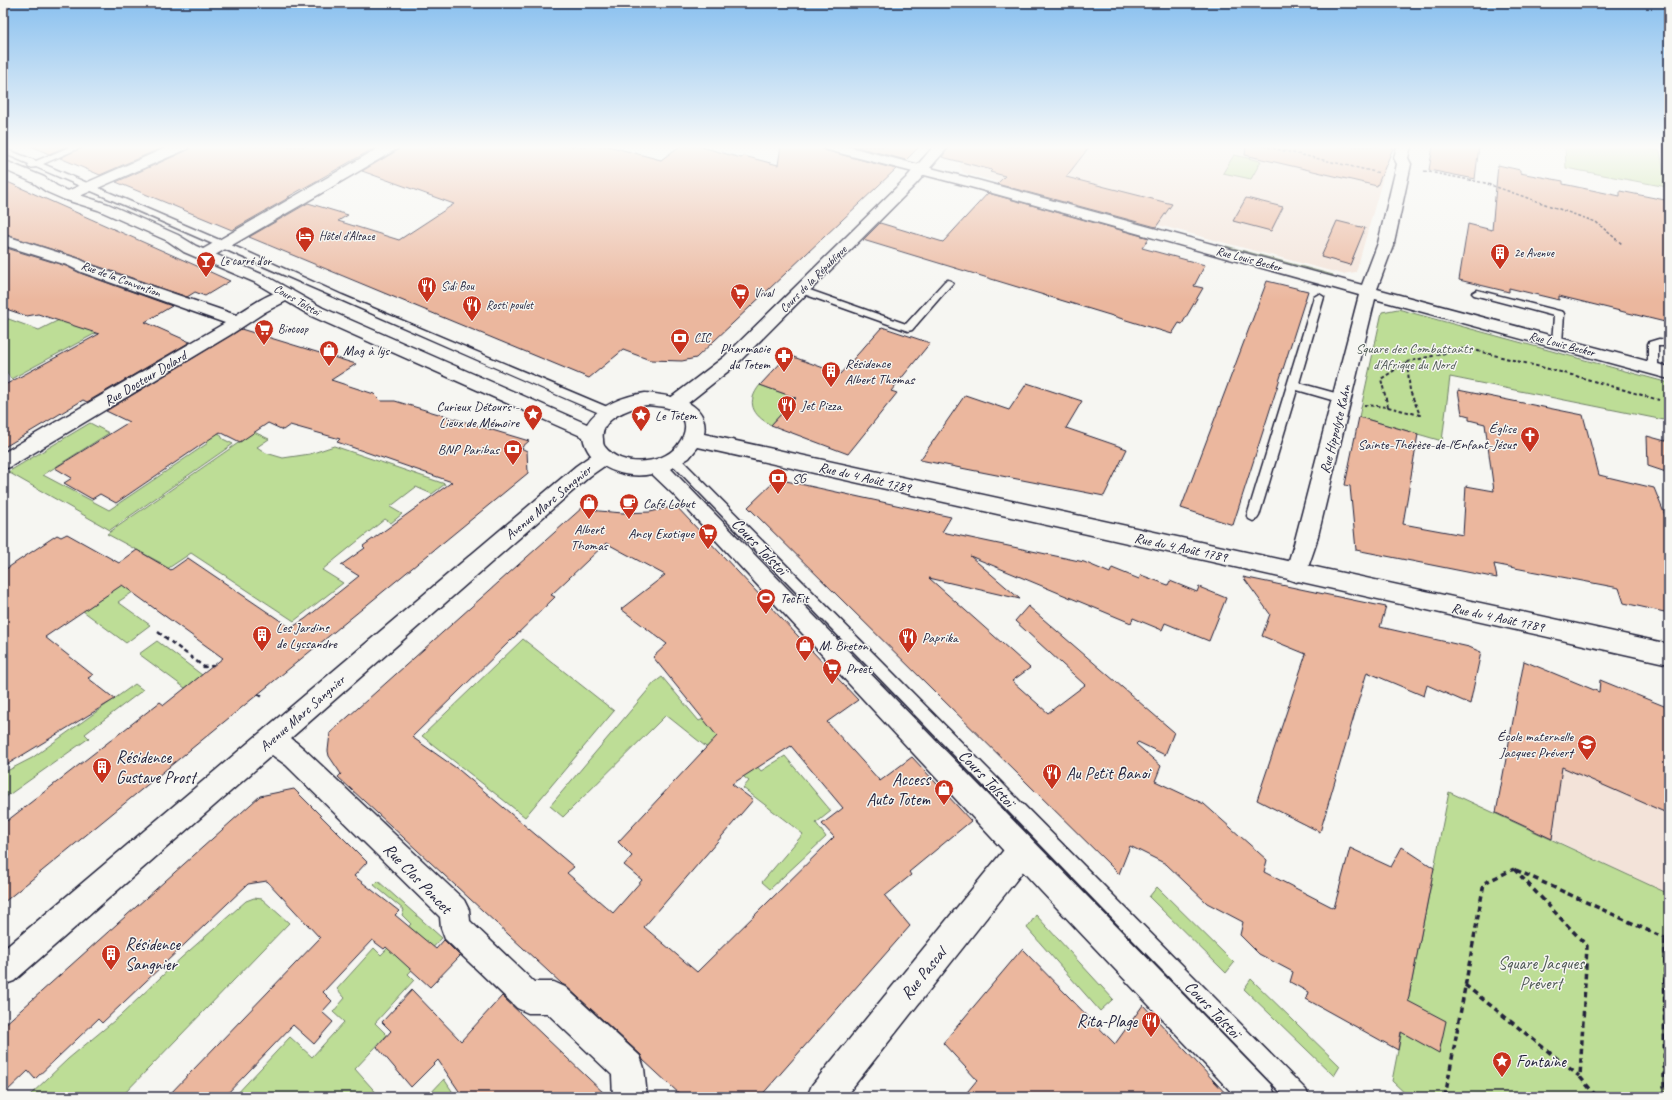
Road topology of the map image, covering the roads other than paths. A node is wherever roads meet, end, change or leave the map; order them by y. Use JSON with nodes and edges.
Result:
{"nodes":[{"id":1,"x":72,"y":197,"type":"edge"},
{"id":2,"x":113,"y":197,"type":"edge"},
{"id":3,"x":303,"y":197,"type":"edge"},
{"id":4,"x":893,"y":197,"type":"edge"},
{"id":5,"x":1020,"y":197,"type":"edge"},
{"id":6,"x":1397,"y":197,"type":"edge"},
{"id":7,"x":3,"y":240,"type":"edge"},
{"id":8,"x":222,"y":244,"type":"junction"},
{"id":9,"x":204,"y":255,"type":"junction"},
{"id":10,"x":948,"y":283,"type":"dead end"},
{"id":11,"x":801,"y":290,"type":"junction"},
{"id":12,"x":1368,"y":292,"type":"junction"},
{"id":13,"x":1477,"y":293,"type":"dead end"},
{"id":14,"x":286,"y":294,"type":"junction"},
{"id":15,"x":1319,"y":297,"type":"dead end"},
{"id":16,"x":237,"y":322,"type":"junction"},
{"id":17,"x":1557,"y":342,"type":"junction"},
{"id":18,"x":1669,"y":343,"type":"edge"},
{"id":19,"x":1661,"y":370,"type":"edge"},
{"id":20,"x":1293,"y":384,"type":"junction"},
{"id":21,"x":1342,"y":399,"type":"junction"},
{"id":22,"x":676,"y":403,"type":"junction"},
{"id":23,"x":608,"y":412,"type":"junction"},
{"id":24,"x":593,"y":434,"type":"junction"},
{"id":25,"x":694,"y":439,"type":"junction"},
{"id":26,"x":603,"y":457,"type":"junction"},
{"id":27,"x":3,"y":462,"type":"edge"},
{"id":28,"x":665,"y":462,"type":"junction"},
{"id":29,"x":1253,"y":516,"type":"dead end"},
{"id":30,"x":1296,"y":573,"type":"junction"},
{"id":31,"x":1669,"y":654,"type":"edge"},
{"id":32,"x":272,"y":738,"type":"junction"},
{"id":33,"x":1022,"y":850,"type":"junction"},
{"id":34,"x":3,"y":970,"type":"edge"},
{"id":35,"x":630,"y":1097,"type":"edge"},
{"id":36,"x":824,"y":1097,"type":"edge"},
{"id":37,"x":1259,"y":1097,"type":"edge"},
{"id":38,"x":1299,"y":1097,"type":"edge"}],
"edges":[{"from":1,"to":9,"type":"street","name":"Cours Tolstoï"},
{"from":2,"to":8,"type":"lane"},
{"from":3,"to":8,"type":"street"},
{"from":4,"to":11,"type":"street","name":"Cours de la République"},
{"from":5,"to":12,"type":"street","name":"Rue Louis Becker"},
{"from":6,"to":12,"type":"street","name":"Rue Hippolyte Kahn"},
{"from":7,"to":16,"type":"street","name":"Rue de la Convention"},
{"from":8,"to":9,"type":"street"},
{"from":8,"to":23,"type":"lane"},
{"from":9,"to":14,"type":"street","name":"Cours Tolstoï"},
{"from":10,"to":11,"type":"lane"},
{"from":11,"to":22,"type":"street","name":"Cours de la République"},
{"from":12,"to":17,"type":"street","name":"Rue Louis Becker"},
{"from":12,"to":21,"type":"street","name":"Rue Hippolyte Kahn"},
{"from":13,"to":17,"type":"lane"},
{"from":14,"to":16,"type":"street","name":"Rue Docteur Dolard"},
{"from":14,"to":24,"type":"street","name":"Cours Tolstoï"},
{"from":15,"to":20,"type":"lane"},
{"from":16,"to":27,"type":"street","name":"Rue Docteur Dolard"},
{"from":17,"to":19,"type":"street","name":"Rue Louis Becker"},
{"from":18,"to":19,"type":"lane"},
{"from":20,"to":21,"type":"lane"},
{"from":20,"to":29,"type":"lane"},
{"from":21,"to":30,"type":"street","name":"Rue Hippolyte Kahn"},
{"from":22,"to":23,"type":"street"},
{"from":22,"to":25,"type":"street"},
{"from":23,"to":24,"type":"street"},
{"from":24,"to":26,"type":"street"},
{"from":25,"to":28,"type":"street"},
{"from":25,"to":30,"type":"street","name":"Rue du 4 Août 1789"},
{"from":26,"to":28,"type":"street"},
{"from":26,"to":32,"type":"street","name":"Avenue Marc Sangnier"},
{"from":28,"to":33,"type":"street","name":"Cours Tolstoï"},
{"from":28,"to":38,"type":"lane","name":"Cours Tolstoï"},
{"from":30,"to":31,"type":"street","name":"Rue du 4 Août 1789"},
{"from":32,"to":34,"type":"street","name":"Avenue Marc Sangnier"},
{"from":32,"to":35,"type":"street","name":"Rue Clos Poncet"},
{"from":33,"to":36,"type":"street","name":"Rue Pascal"},
{"from":33,"to":37,"type":"street","name":"Cours Tolstoï"}]}
